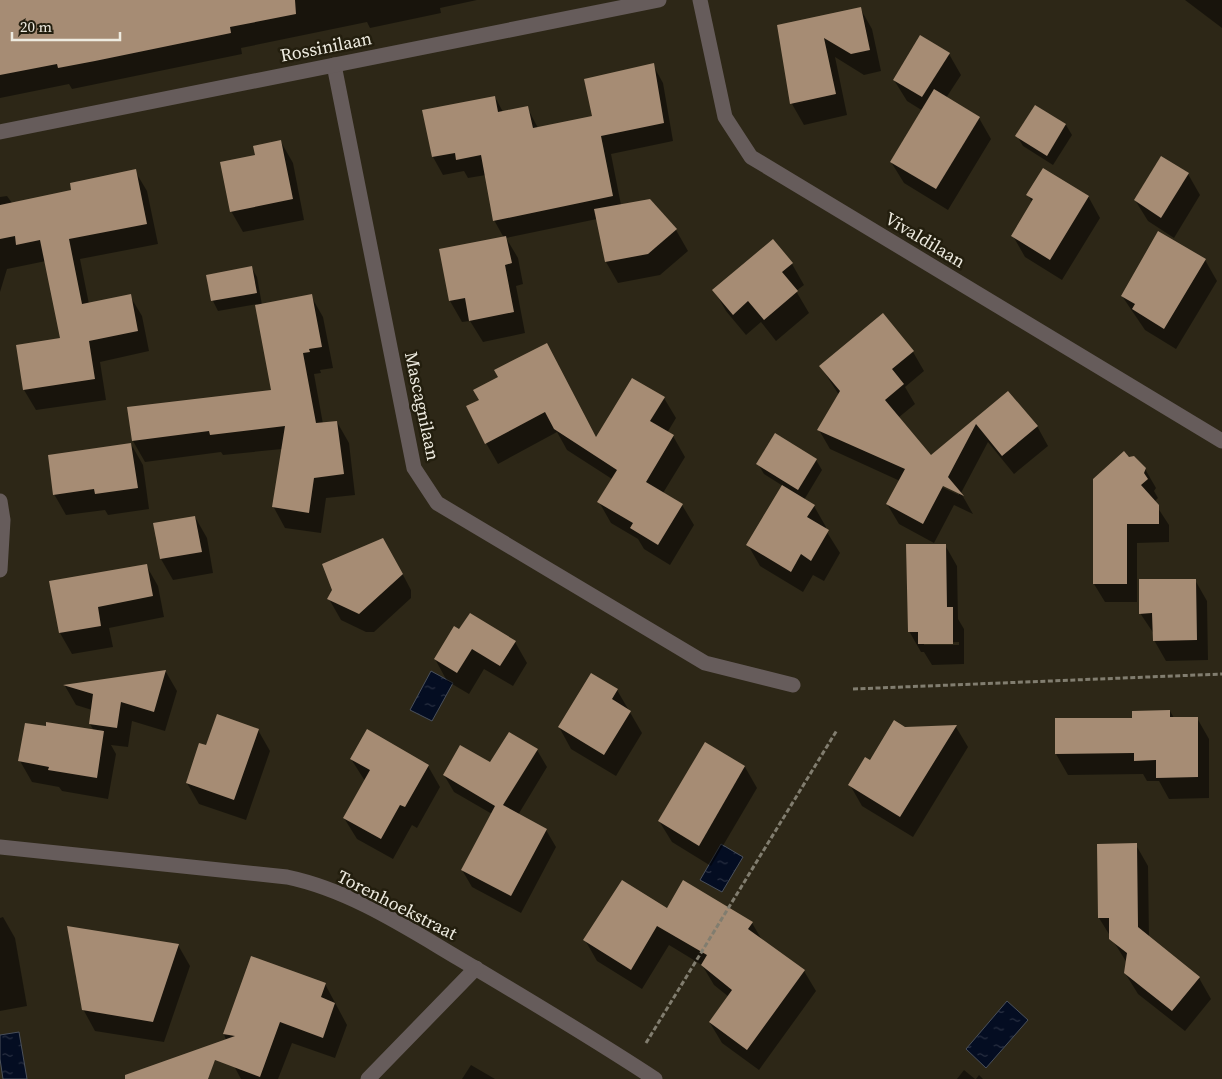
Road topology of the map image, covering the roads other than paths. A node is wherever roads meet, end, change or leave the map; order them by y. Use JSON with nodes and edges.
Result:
{"nodes":[{"id":1,"x":659,"y":0,"type":"edge"},
{"id":2,"x":700,"y":0,"type":"edge"},
{"id":3,"x":334,"y":65,"type":"junction"},
{"id":4,"x":0,"y":132,"type":"edge"},
{"id":5,"x":1222,"y":441,"type":"edge"},
{"id":6,"x":0,"y":501,"type":"edge"},
{"id":7,"x":0,"y":570,"type":"edge"},
{"id":8,"x":792,"y":685,"type":"dead end"},
{"id":9,"x":0,"y":847,"type":"edge"},
{"id":10,"x":476,"y":968,"type":"junction"},
{"id":11,"x":368,"y":1079,"type":"edge"},
{"id":12,"x":655,"y":1079,"type":"edge"}],
"edges":[{"from":1,"to":3,"type":"street","name":"Rossinilaan"},
{"from":2,"to":5,"type":"street","name":"Vivaldilaan"},
{"from":3,"to":4,"type":"street","name":"Rossinilaan"},
{"from":3,"to":8,"type":"street","name":"Mascagnilaan"},
{"from":6,"to":7,"type":"street"},
{"from":9,"to":10,"type":"street","name":"Torenhoekstraat"},
{"from":10,"to":11,"type":"street"},
{"from":10,"to":12,"type":"street","name":"Torenhoekstraat"}]}
